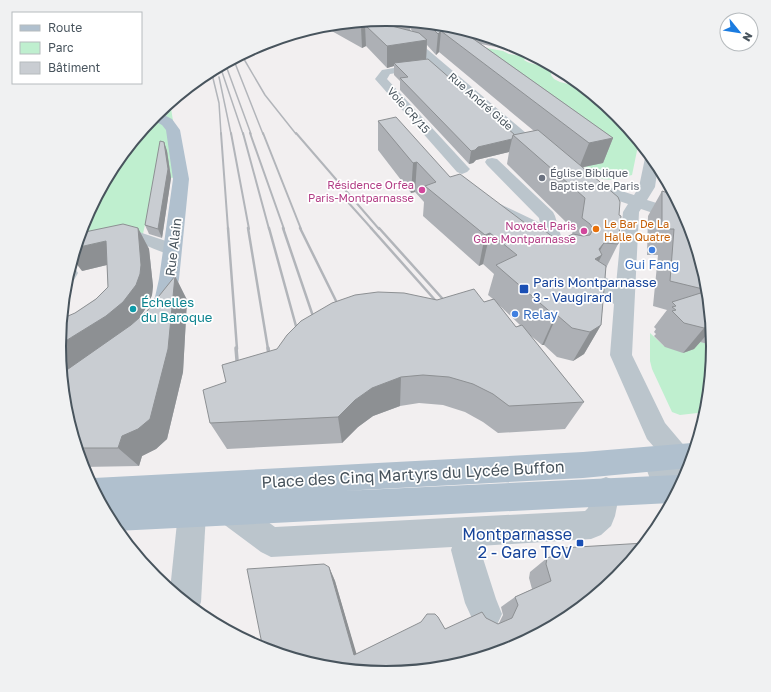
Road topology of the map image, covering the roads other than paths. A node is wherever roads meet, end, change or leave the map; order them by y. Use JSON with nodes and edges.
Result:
{"nodes":[{"id":1,"x":401,"y":27,"type":"edge"},
{"id":2,"x":410,"y":47,"type":"edge"},
{"id":3,"x":423,"y":51,"type":"junction"},
{"id":4,"x":438,"y":64,"type":"junction"},
{"id":5,"x":162,"y":118,"type":"edge"},
{"id":6,"x":538,"y":155,"type":"edge"},
{"id":7,"x":651,"y":166,"type":"edge"},
{"id":8,"x":462,"y":169,"type":"junction"},
{"id":9,"x":572,"y":179,"type":"edge"},
{"id":10,"x":470,"y":185,"type":"edge"},
{"id":11,"x":487,"y":199,"type":"edge"},
{"id":12,"x":638,"y":202,"type":"junction"},
{"id":13,"x":677,"y":215,"type":"edge"},
{"id":14,"x":552,"y":236,"type":"junction"},
{"id":15,"x":102,"y":244,"type":"edge"},
{"id":16,"x":172,"y":249,"type":"junction"},
{"id":17,"x":569,"y":260,"type":"edge"},
{"id":18,"x":596,"y":280,"type":"edge"},
{"id":19,"x":625,"y":302,"type":"junction"},
{"id":20,"x":149,"y":326,"type":"edge"},
{"id":21,"x":676,"y":473,"type":"edge"},
{"id":22,"x":606,"y":491,"type":"joint"},
{"id":23,"x":101,"y":492,"type":"edge"},
{"id":24,"x":228,"y":510,"type":"joint"},
{"id":25,"x":192,"y":513,"type":"junction"},
{"id":26,"x":115,"y":517,"type":"edge"},
{"id":27,"x":466,"y":550,"type":"dead end"},
{"id":28,"x":186,"y":596,"type":"edge"},
{"id":29,"x":486,"y":614,"type":"dead end"}],
"edges":[{"from":1,"to":3,"type":"street","name":"Rue André Gide"},
{"from":2,"to":3,"type":"street"},
{"from":3,"to":4,"type":"street","name":"Rue André Gide"},
{"from":4,"to":6,"type":"street","name":"Rue André Gide"},
{"from":4,"to":8,"type":"street","name":"Voie CR/15"},
{"from":5,"to":16,"type":"main road","name":"Rue Alain"},
{"from":7,"to":12,"type":"street"},
{"from":8,"to":10,"type":"street"},
{"from":8,"to":14,"type":"street"},
{"from":9,"to":12,"type":"street"},
{"from":11,"to":14,"type":"street"},
{"from":12,"to":13,"type":"street"},
{"from":12,"to":19,"type":"street"},
{"from":14,"to":17,"type":"street"},
{"from":15,"to":16,"type":"street"},
{"from":16,"to":20,"type":"main road","name":"Rue Alain"},
{"from":18,"to":19,"type":"street"},
{"from":19,"to":21,"type":"street"},
{"from":21,"to":22,"type":"main road"},
{"from":21,"to":23,"type":"main road","name":"Place des Cinq Martyrs du Lycée Buffon"},
{"from":22,"to":24,"type":"street"},
{"from":24,"to":25,"type":"main road"},
{"from":25,"to":26,"type":"main road"},
{"from":25,"to":28,"type":"street"},
{"from":27,"to":29,"type":"street"}]}
